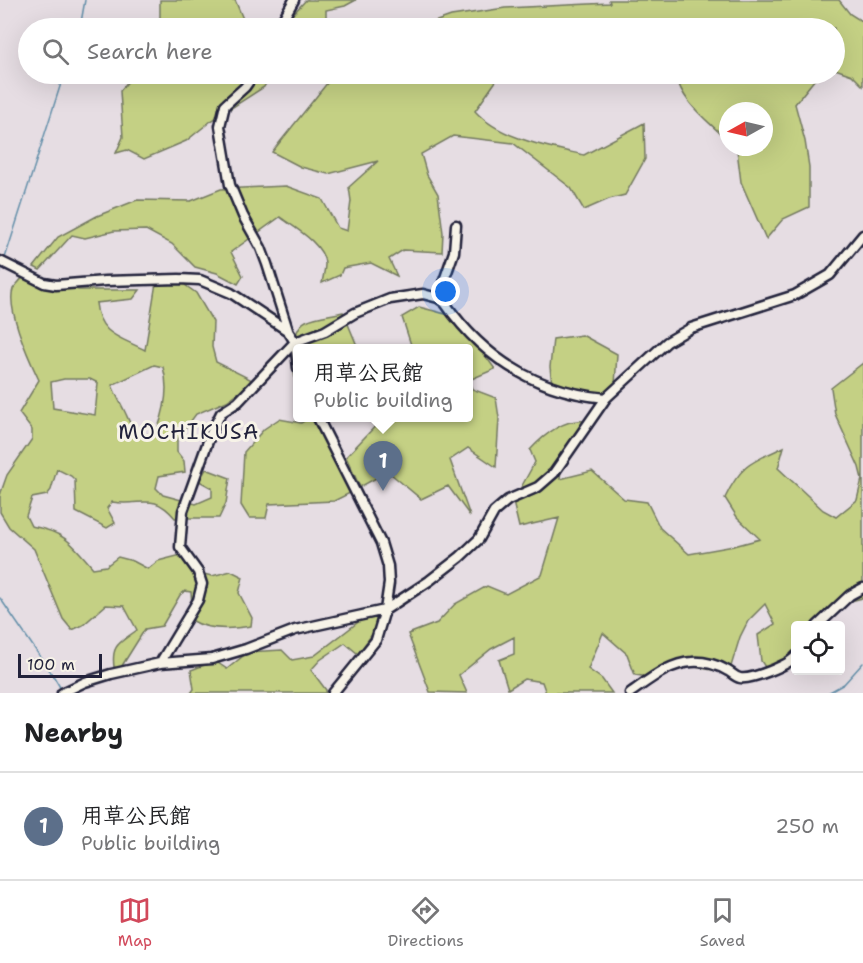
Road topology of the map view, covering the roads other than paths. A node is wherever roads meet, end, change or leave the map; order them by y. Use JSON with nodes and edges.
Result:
{"nodes":[{"id":1,"x":294,"y":0,"type":"edge"},
{"id":2,"x":284,"y":18,"type":"edge"},
{"id":3,"x":247,"y":84,"type":"edge"},
{"id":4,"x":456,"y":225,"type":"dead end"},
{"id":5,"x":863,"y":235,"type":"edge"},
{"id":6,"x":0,"y":261,"type":"edge"},
{"id":7,"x":438,"y":298,"type":"junction"},
{"id":8,"x":288,"y":331,"type":"junction"},
{"id":9,"x":295,"y":342,"type":"joint"},
{"id":10,"x":293,"y":344,"type":"edge"},
{"id":11,"x":606,"y":398,"type":"junction"},
{"id":12,"x":320,"y":422,"type":"edge"},
{"id":13,"x":863,"y":588,"type":"edge"},
{"id":14,"x":385,"y":610,"type":"junction"},
{"id":15,"x":822,"y":621,"type":"edge"},
{"id":16,"x":791,"y":660,"type":"edge"},
{"id":17,"x":160,"y":663,"type":"junction"},
{"id":18,"x":62,"y":693,"type":"edge"},
{"id":19,"x":333,"y":693,"type":"edge"},
{"id":20,"x":630,"y":693,"type":"edge"}],
"edges":[{"from":1,"to":2,"type":"street"},
{"from":3,"to":8,"type":"street"},
{"from":4,"to":7,"type":"street"},
{"from":5,"to":11,"type":"street"},
{"from":6,"to":8,"type":"street"},
{"from":7,"to":9,"type":"street"},
{"from":7,"to":11,"type":"street"},
{"from":8,"to":9,"type":"street"},
{"from":10,"to":17,"type":"street"},
{"from":11,"to":14,"type":"street"},
{"from":12,"to":14,"type":"street"},
{"from":13,"to":15,"type":"street"},
{"from":14,"to":17,"type":"street"},
{"from":14,"to":19,"type":"street"},
{"from":16,"to":20,"type":"street"},
{"from":17,"to":18,"type":"street"}]}
